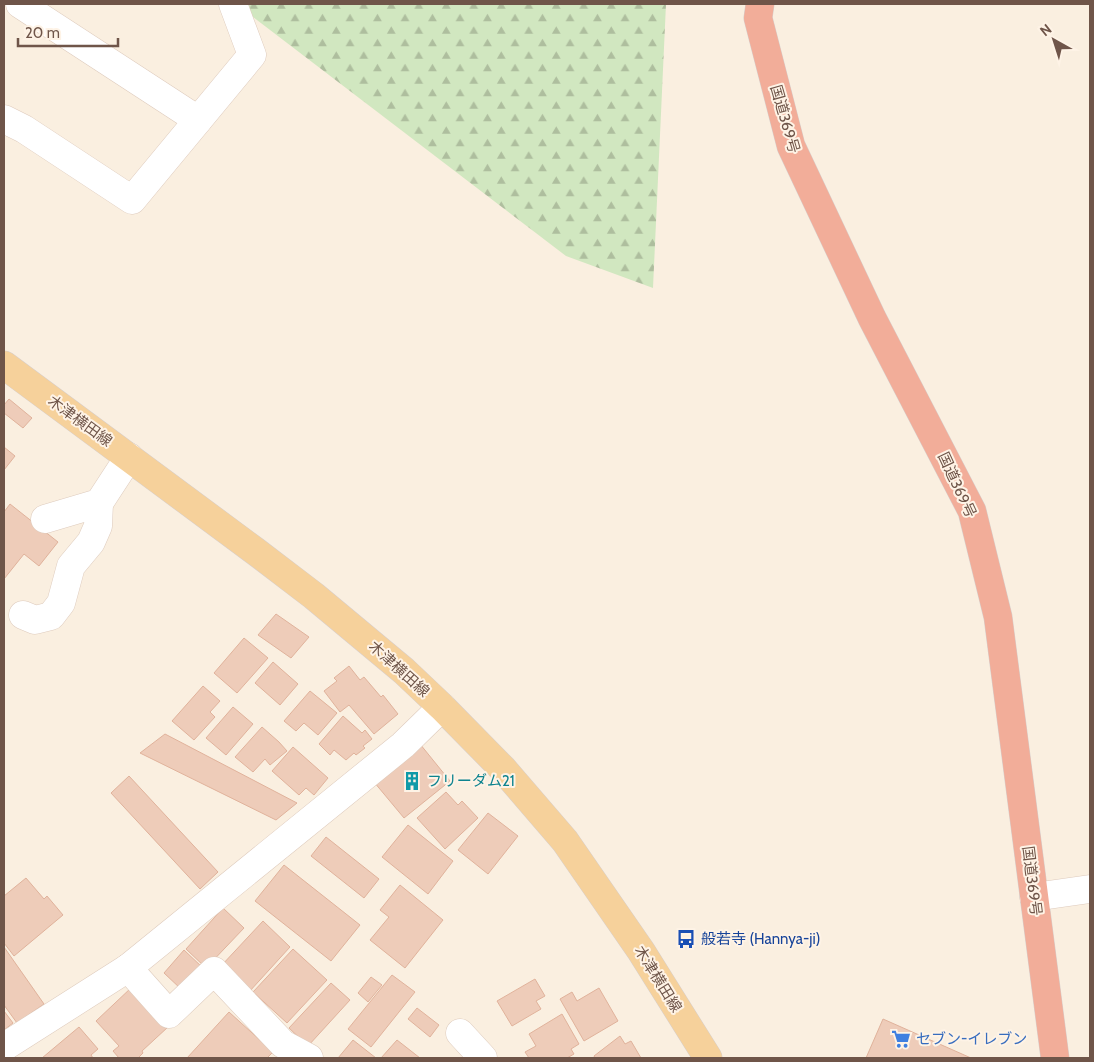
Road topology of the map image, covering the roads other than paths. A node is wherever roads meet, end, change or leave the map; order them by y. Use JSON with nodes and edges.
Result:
{"nodes":[{"id":1,"x":20,"y":4,"type":"edge"},
{"id":2,"x":233,"y":4,"type":"edge"},
{"id":3,"x":760,"y":4,"type":"edge"},
{"id":4,"x":4,"y":119,"type":"edge"},
{"id":5,"x":198,"y":120,"type":"junction"},
{"id":6,"x":4,"y":365,"type":"edge"},
{"id":7,"x":128,"y":457,"type":"junction"},
{"id":8,"x":99,"y":503,"type":"junction"},
{"id":9,"x":45,"y":519,"type":"dead end"},
{"id":10,"x":23,"y":616,"type":"dead end"},
{"id":11,"x":442,"y":708,"type":"junction"},
{"id":12,"x":1090,"y":889,"type":"edge"},
{"id":13,"x":1034,"y":897,"type":"junction"},
{"id":14,"x":128,"y":968,"type":"junction"},
{"id":15,"x":460,"y":1032,"type":"dead end"},
{"id":16,"x":4,"y":1047,"type":"edge"},
{"id":17,"x":309,"y":1058,"type":"edge"},
{"id":18,"x":483,"y":1058,"type":"edge"},
{"id":19,"x":708,"y":1058,"type":"edge"},
{"id":20,"x":1055,"y":1058,"type":"edge"}],
"edges":[{"from":1,"to":5,"type":"street"},
{"from":2,"to":5,"type":"street"},
{"from":3,"to":13,"type":"highway","name":"国道369号"},
{"from":4,"to":5,"type":"street"},
{"from":6,"to":7,"type":"main road","name":"木津横田線"},
{"from":7,"to":8,"type":"street"},
{"from":7,"to":11,"type":"main road","name":"木津横田線"},
{"from":8,"to":9,"type":"street"},
{"from":8,"to":10,"type":"street"},
{"from":11,"to":14,"type":"street"},
{"from":11,"to":19,"type":"main road","name":"木津横田線"},
{"from":12,"to":13,"type":"street"},
{"from":13,"to":20,"type":"highway","name":"国道369号"},
{"from":14,"to":16,"type":"street"},
{"from":14,"to":17,"type":"street"},
{"from":15,"to":18,"type":"street"}]}
